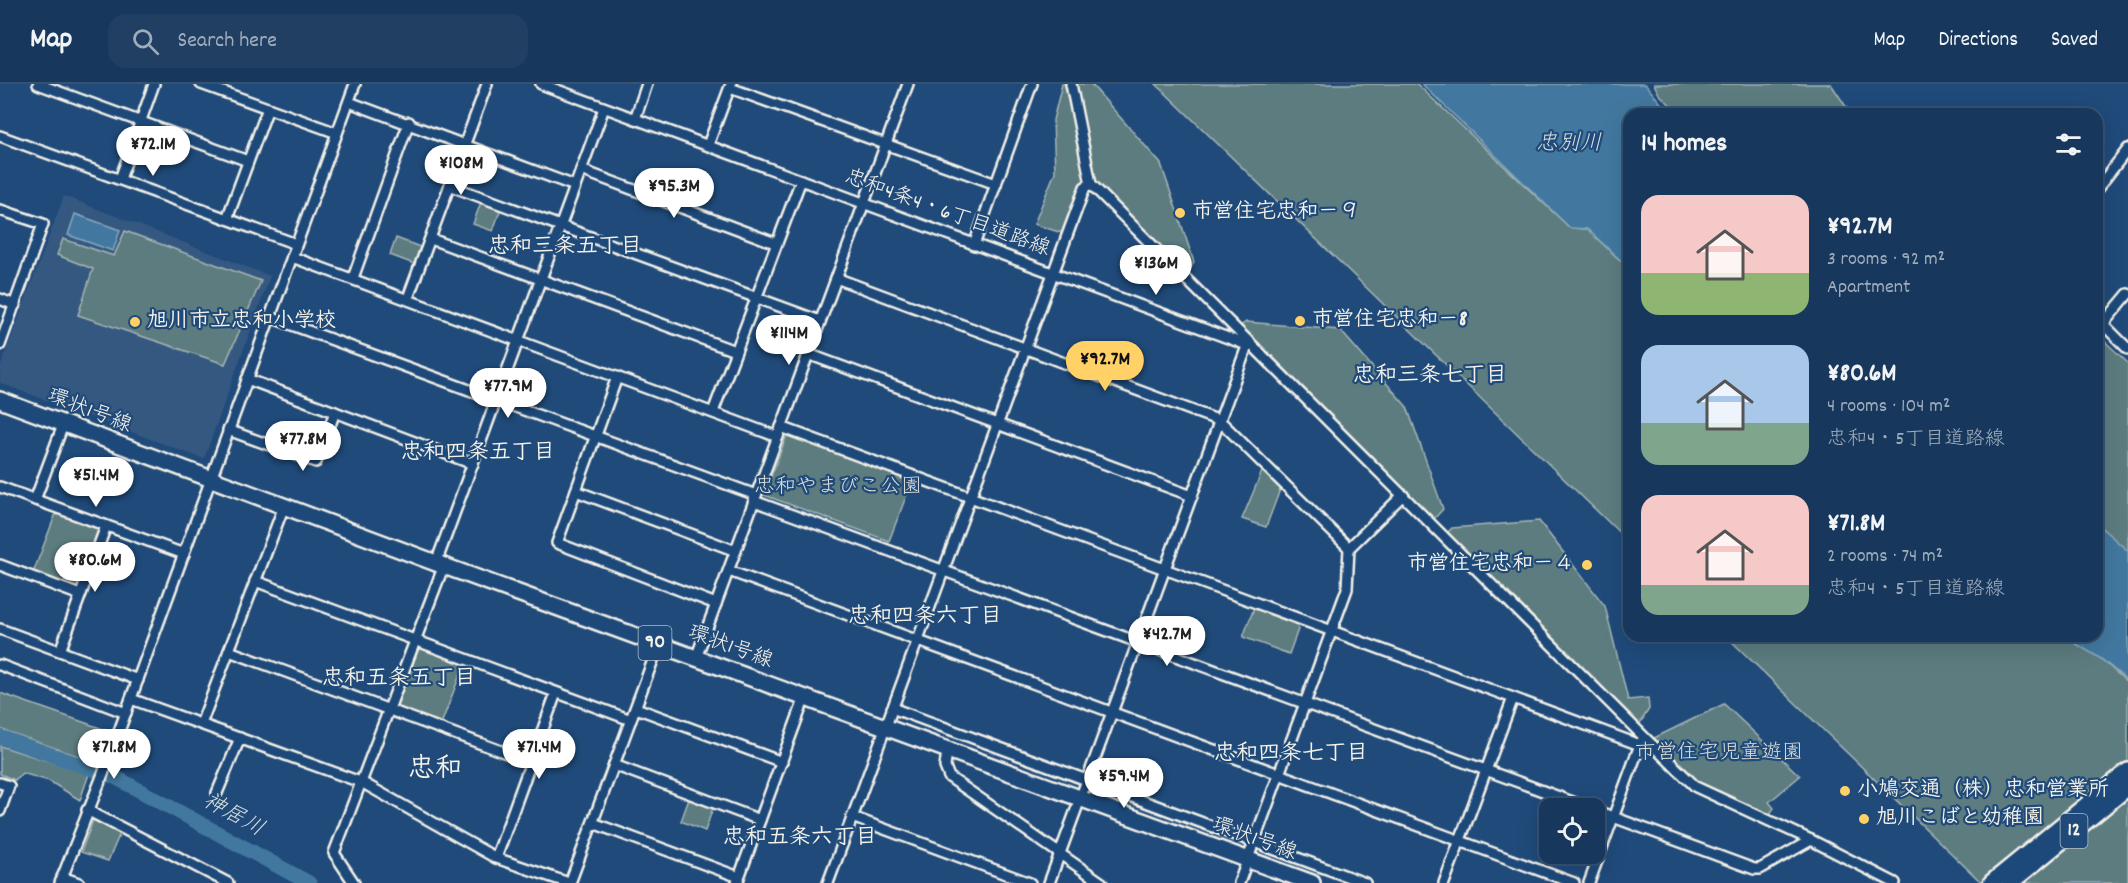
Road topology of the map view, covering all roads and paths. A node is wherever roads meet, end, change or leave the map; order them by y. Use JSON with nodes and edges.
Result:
{"nodes":[{"id":1,"x":38,"y":84,"type":"edge"},
{"id":2,"x":154,"y":84,"type":"edge"},
{"id":3,"x":201,"y":84,"type":"edge"},
{"id":4,"x":356,"y":84,"type":"edge"},
{"id":5,"x":487,"y":84,"type":"edge"},
{"id":6,"x":543,"y":84,"type":"edge"},
{"id":7,"x":647,"y":84,"type":"edge"},
{"id":8,"x":1032,"y":84,"type":"edge"},
{"id":9,"x":1071,"y":84,"type":"edge"},
{"id":10,"x":905,"y":85,"type":"edge"},
{"id":11,"x":730,"y":86,"type":"edge"},
{"id":12,"x":349,"y":102,"type":"junction"},
{"id":13,"x":268,"y":108,"type":"junction"},
{"id":14,"x":604,"y":108,"type":"junction"},
{"id":15,"x":635,"y":119,"type":"junction"},
{"id":16,"x":140,"y":122,"type":"junction"},
{"id":17,"x":409,"y":122,"type":"junction"},
{"id":18,"x":337,"y":133,"type":"junction"},
{"id":19,"x":0,"y":136,"type":"edge"},
{"id":20,"x":465,"y":145,"type":"junction"},
{"id":21,"x":708,"y":145,"type":"junction"},
{"id":22,"x":885,"y":145,"type":"junction"},
{"id":23,"x":2128,"y":149,"type":"edge"},
{"id":24,"x":248,"y":161,"type":"junction"},
{"id":25,"x":581,"y":170,"type":"junction"},
{"id":26,"x":120,"y":179,"type":"junction"},
{"id":27,"x":801,"y":180,"type":"junction"},
{"id":28,"x":2103,"y":181,"type":"edge"},
{"id":29,"x":996,"y":184,"type":"junction"},
{"id":30,"x":1091,"y":184,"type":"junction"},
{"id":31,"x":451,"y":186,"type":"junction"},
{"id":32,"x":575,"y":186,"type":"junction"},
{"id":33,"x":863,"y":203,"type":"junction"},
{"id":34,"x":0,"y":210,"type":"edge"},
{"id":35,"x":227,"y":219,"type":"junction"},
{"id":36,"x":561,"y":225,"type":"junction"},
{"id":37,"x":431,"y":239,"type":"junction"},
{"id":38,"x":775,"y":243,"type":"junction"},
{"id":39,"x":296,"y":244,"type":"junction"},
{"id":40,"x":974,"y":244,"type":"junction"},
{"id":41,"x":292,"y":257,"type":"junction"},
{"id":42,"x":1055,"y":273,"type":"junction"},
{"id":43,"x":353,"y":278,"type":"junction"},
{"id":44,"x":836,"y":278,"type":"junction"},
{"id":45,"x":541,"y":280,"type":"junction"},
{"id":46,"x":755,"y":297,"type":"junction"},
{"id":47,"x":2127,"y":297,"type":"edge"},
{"id":48,"x":408,"y":298,"type":"junction"},
{"id":49,"x":0,"y":299,"type":"edge"},
{"id":50,"x":15,"y":305,"type":"junction"},
{"id":51,"x":270,"y":317,"type":"junction"},
{"id":52,"x":2103,"y":318,"type":"edge"},
{"id":53,"x":820,"y":321,"type":"junction"},
{"id":54,"x":2103,"y":324,"type":"edge"},
{"id":55,"x":519,"y":340,"type":"junction"},
{"id":56,"x":1248,"y":343,"type":"junction"},
{"id":57,"x":0,"y":345,"type":"edge"},
{"id":58,"x":1026,"y":348,"type":"junction"},
{"id":59,"x":2128,"y":349,"type":"edge"},
{"id":60,"x":735,"y":351,"type":"junction"},
{"id":61,"x":808,"y":354,"type":"junction"},
{"id":62,"x":617,"y":377,"type":"junction"},
{"id":63,"x":247,"y":379,"type":"junction"},
{"id":64,"x":0,"y":400,"type":"edge"},
{"id":65,"x":496,"y":400,"type":"junction"},
{"id":66,"x":335,"y":412,"type":"junction"},
{"id":67,"x":712,"y":412,"type":"junction"},
{"id":68,"x":1220,"y":421,"type":"junction"},
{"id":69,"x":999,"y":423,"type":"junction"},
{"id":70,"x":63,"y":425,"type":"junction"},
{"id":71,"x":228,"y":430,"type":"junction"},
{"id":72,"x":780,"y":432,"type":"junction"},
{"id":73,"x":596,"y":438,"type":"junction"},
{"id":74,"x":473,"y":464,"type":"junction"},
{"id":75,"x":211,"y":479,"type":"junction"},
{"id":76,"x":0,"y":487,"type":"edge"},
{"id":77,"x":576,"y":491,"type":"junction"},
{"id":78,"x":1403,"y":495,"type":"junction"},
{"id":79,"x":1192,"y":496,"type":"junction"},
{"id":80,"x":755,"y":498,"type":"junction"},
{"id":81,"x":970,"y":498,"type":"junction"},
{"id":82,"x":35,"y":500,"type":"junction"},
{"id":83,"x":284,"y":506,"type":"junction"},
{"id":84,"x":106,"y":526,"type":"junction"},
{"id":85,"x":1349,"y":548,"type":"junction"},
{"id":86,"x":736,"y":551,"type":"junction"},
{"id":87,"x":184,"y":554,"type":"junction"},
{"id":88,"x":440,"y":564,"type":"junction"},
{"id":89,"x":0,"y":566,"type":"edge"},
{"id":90,"x":945,"y":569,"type":"junction"},
{"id":91,"x":1164,"y":569,"type":"junction"},
{"id":92,"x":729,"y":571,"type":"junction"},
{"id":93,"x":255,"y":581,"type":"junction"},
{"id":94,"x":80,"y":595,"type":"junction"},
{"id":95,"x":716,"y":604,"type":"junction"},
{"id":96,"x":0,"y":629,"type":"edge"},
{"id":97,"x":1332,"y":632,"type":"junction"},
{"id":98,"x":918,"y":639,"type":"junction"},
{"id":99,"x":417,"y":641,"type":"junction"},
{"id":100,"x":1138,"y":642,"type":"junction"},
{"id":101,"x":658,"y":644,"type":"junction"},
{"id":102,"x":60,"y":651,"type":"junction"},
{"id":103,"x":229,"y":651,"type":"junction"},
{"id":104,"x":696,"y":658,"type":"junction"},
{"id":105,"x":0,"y":665,"type":"edge"},
{"id":106,"x":138,"y":680,"type":"junction"},
{"id":107,"x":556,"y":693,"type":"junction"},
{"id":108,"x":806,"y":697,"type":"junction"},
{"id":109,"x":1513,"y":698,"type":"junction"},
{"id":110,"x":131,"y":699,"type":"junction"},
{"id":111,"x":1305,"y":702,"type":"junction"},
{"id":112,"x":636,"y":708,"type":"junction"},
{"id":113,"x":892,"y":708,"type":"junction"},
{"id":114,"x":391,"y":710,"type":"junction"},
{"id":115,"x":1111,"y":712,"type":"junction"},
{"id":116,"x":126,"y":713,"type":"junction"},
{"id":117,"x":631,"y":720,"type":"junction"},
{"id":118,"x":201,"y":724,"type":"junction"},
{"id":119,"x":886,"y":726,"type":"junction"},
{"id":120,"x":1643,"y":735,"type":"junction"},
{"id":121,"x":240,"y":738,"type":"junction"},
{"id":122,"x":1640,"y":745,"type":"junction"},
{"id":123,"x":947,"y":750,"type":"junction"},
{"id":124,"x":531,"y":762,"type":"junction"},
{"id":125,"x":782,"y":762,"type":"junction"},
{"id":126,"x":614,"y":765,"type":"junction"},
{"id":127,"x":1487,"y":769,"type":"junction"},
{"id":128,"x":2128,"y":771,"type":"edge"},
{"id":129,"x":1279,"y":774,"type":"junction"},
{"id":130,"x":1086,"y":780,"type":"junction"},
{"id":131,"x":0,"y":783,"type":"edge"},
{"id":132,"x":363,"y":783,"type":"junction"},
{"id":133,"x":2128,"y":787,"type":"edge"},
{"id":134,"x":217,"y":793,"type":"dead end"},
{"id":135,"x":1079,"y":798,"type":"junction"},
{"id":136,"x":1563,"y":798,"type":"edge"},
{"id":137,"x":87,"y":810,"type":"junction"},
{"id":138,"x":0,"y":811,"type":"edge"},
{"id":139,"x":1605,"y":815,"type":"edge"},
{"id":140,"x":852,"y":817,"type":"junction"},
{"id":141,"x":1613,"y":818,"type":"junction"},
{"id":142,"x":760,"y":820,"type":"junction"},
{"id":143,"x":593,"y":823,"type":"junction"},
{"id":144,"x":1811,"y":840,"type":"junction"},
{"id":145,"x":1460,"y":842,"type":"junction"},
{"id":146,"x":1253,"y":843,"type":"junction"},
{"id":147,"x":1059,"y":854,"type":"junction"},
{"id":148,"x":496,"y":858,"type":"junction"},
{"id":149,"x":1248,"y":859,"type":"junction"},
{"id":150,"x":2014,"y":874,"type":"edge"},
{"id":151,"x":61,"y":880,"type":"edge"},
{"id":152,"x":738,"y":880,"type":"edge"},
{"id":153,"x":79,"y":883,"type":"edge"},
{"id":154,"x":228,"y":883,"type":"edge"},
{"id":155,"x":354,"y":883,"type":"edge"},
{"id":156,"x":569,"y":883,"type":"edge"},
{"id":157,"x":828,"y":883,"type":"edge"},
{"id":158,"x":1030,"y":883,"type":"edge"},
{"id":159,"x":1048,"y":883,"type":"edge"},
{"id":160,"x":1102,"y":883,"type":"edge"},
{"id":161,"x":1239,"y":883,"type":"edge"},
{"id":162,"x":1312,"y":883,"type":"edge"},
{"id":163,"x":1365,"y":883,"type":"edge"},
{"id":164,"x":1444,"y":883,"type":"edge"},
{"id":165,"x":1574,"y":883,"type":"edge"},
{"id":166,"x":1589,"y":883,"type":"edge"},
{"id":167,"x":1895,"y":883,"type":"edge"},
{"id":168,"x":1991,"y":883,"type":"edge"}],
"edges":[{"from":1,"to":16,"type":"street"},
{"from":2,"to":16,"type":"street"},
{"from":3,"to":13,"type":"street"},
{"from":4,"to":12,"type":"street"},
{"from":5,"to":20,"type":"street"},
{"from":6,"to":14,"type":"street","name":"忠和4条4・6丁目道路線"},
{"from":7,"to":15,"type":"street"},
{"from":8,"to":29,"type":"street"},
{"from":9,"to":30,"type":"street"},
{"from":10,"to":22,"type":"street"},
{"from":11,"to":21,"type":"street"},
{"from":11,"to":22,"type":"street"},
{"from":12,"to":17,"type":"street"},
{"from":12,"to":18,"type":"street"},
{"from":13,"to":18,"type":"street"},
{"from":13,"to":24,"type":"street"},
{"from":14,"to":15,"type":"street","name":"忠和4条4・6丁目道路線"},
{"from":14,"to":25,"type":"street"},
{"from":15,"to":21,"type":"street","name":"忠和4条4・6丁目道路線"},
{"from":16,"to":24,"type":"street"},
{"from":16,"to":26,"type":"street"},
{"from":17,"to":20,"type":"street"},
{"from":17,"to":43,"type":"street"},
{"from":18,"to":39,"type":"street"},
{"from":19,"to":26,"type":"street"},
{"from":20,"to":31,"type":"street"},
{"from":20,"to":32,"type":"street"},
{"from":21,"to":27,"type":"street","name":"忠和4条4・6丁目道路線"},
{"from":22,"to":29,"type":"street"},
{"from":22,"to":33,"type":"street"},
{"from":23,"to":28,"type":"street"},
{"from":24,"to":35,"type":"street"},
{"from":25,"to":32,"type":"street"},
{"from":25,"to":38,"type":"street"},
{"from":26,"to":35,"type":"street"},
{"from":27,"to":33,"type":"street","name":"忠和4条4・6丁目道路線"},
{"from":27,"to":38,"type":"street"},
{"from":29,"to":40,"type":"street"},
{"from":30,"to":42,"type":"street"},
{"from":30,"to":56,"type":"street"},
{"from":31,"to":36,"type":"street"},
{"from":31,"to":37,"type":"street"},
{"from":32,"to":36,"type":"street"},
{"from":33,"to":40,"type":"street","name":"忠和4条4・6丁目道路線"},
{"from":33,"to":44,"type":"street"},
{"from":34,"to":50,"type":"street"},
{"from":35,"to":39,"type":"street"},
{"from":36,"to":45,"type":"street"},
{"from":36,"to":46,"type":"street"},
{"from":37,"to":45,"type":"street"},
{"from":37,"to":48,"type":"street"},
{"from":38,"to":46,"type":"street"},
{"from":39,"to":41,"type":"street"},
{"from":40,"to":42,"type":"street","name":"忠和4条4・6丁目道路線"},
{"from":41,"to":43,"type":"street"},
{"from":41,"to":51,"type":"street"},
{"from":42,"to":56,"type":"street"},
{"from":42,"to":58,"type":"street","name":"忠和4条4・6丁目道路線"},
{"from":43,"to":48,"type":"street"},
{"from":44,"to":53,"type":"street"},
{"from":44,"to":58,"type":"street"},
{"from":45,"to":55,"type":"street"},
{"from":45,"to":60,"type":"street"},
{"from":46,"to":53,"type":"street"},
{"from":46,"to":60,"type":"street"},
{"from":47,"to":52,"type":"street"},
{"from":48,"to":55,"type":"street"},
{"from":49,"to":50,"type":"street"},
{"from":50,"to":57,"type":"street"},
{"from":51,"to":63,"type":"street"},
{"from":51,"to":65,"type":"street"},
{"from":53,"to":61,"type":"street"},
{"from":54,"to":59,"type":"street"},
{"from":55,"to":62,"type":"street"},
{"from":55,"to":65,"type":"street"},
{"from":56,"to":68,"type":"street"},
{"from":56,"to":78,"type":"street"},
{"from":58,"to":68,"type":"street"},
{"from":58,"to":69,"type":"street","name":"忠和4条4・6丁目道路線"},
{"from":60,"to":67,"type":"street"},
{"from":61,"to":69,"type":"street"},
{"from":61,"to":72,"type":"street"},
{"from":62,"to":67,"type":"street"},
{"from":62,"to":73,"type":"street"},
{"from":63,"to":66,"type":"street"},
{"from":63,"to":71,"type":"street"},
{"from":64,"to":70,"type":"main road","name":"環状1号線","number":"90"},
{"from":65,"to":73,"type":"street"},
{"from":65,"to":74,"type":"street"},
{"from":66,"to":71,"type":"street"},
{"from":66,"to":74,"type":"street"},
{"from":67,"to":72,"type":"street"},
{"from":68,"to":79,"type":"street"},
{"from":68,"to":85,"type":"street"},
{"from":69,"to":79,"type":"street"},
{"from":69,"to":81,"type":"street","name":"忠和4条4・6丁目道路線"},
{"from":70,"to":75,"type":"main road","name":"環状1号線","number":"90"},
{"from":70,"to":82,"type":"street"},
{"from":71,"to":75,"type":"street"},
{"from":72,"to":80,"type":"street"},
{"from":72,"to":81,"type":"street"},
{"from":73,"to":77,"type":"street"},
{"from":73,"to":80,"type":"street"},
{"from":74,"to":88,"type":"street"},
{"from":75,"to":83,"type":"main road","name":"環状1号線","number":"90"},
{"from":75,"to":87,"type":"street"},
{"from":76,"to":82,"type":"street"},
{"from":77,"to":86,"type":"street"},
{"from":77,"to":95,"type":"street"},
{"from":78,"to":85,"type":"street"},
{"from":78,"to":120,"type":"street"},
{"from":79,"to":91,"type":"street"},
{"from":80,"to":86,"type":"street"},
{"from":80,"to":90,"type":"street"},
{"from":81,"to":90,"type":"street","name":"忠和4条4・6丁目道路線"},
{"from":81,"to":91,"type":"street"},
{"from":82,"to":84,"type":"street"},
{"from":83,"to":88,"type":"main road","name":"環状1号線","number":"90"},
{"from":83,"to":93,"type":"street"},
{"from":84,"to":87,"type":"street"},
{"from":84,"to":94,"type":"street"},
{"from":85,"to":97,"type":"street"},
{"from":86,"to":92,"type":"street"},
{"from":87,"to":106,"type":"street"},
{"from":88,"to":99,"type":"street"},
{"from":88,"to":101,"type":"main road","name":"環状1号線","number":"90"},
{"from":89,"to":94,"type":"street"},
{"from":90,"to":98,"type":"street","name":"忠和4条4・6丁目道路線"},
{"from":90,"to":100,"type":"street"},
{"from":91,"to":97,"type":"street"},
{"from":91,"to":100,"type":"street"},
{"from":92,"to":95,"type":"street"},
{"from":92,"to":98,"type":"street"},
{"from":93,"to":99,"type":"street"},
{"from":93,"to":103,"type":"street"},
{"from":94,"to":102,"type":"street"},
{"from":95,"to":104,"type":"street"},
{"from":96,"to":102,"type":"street"},
{"from":97,"to":109,"type":"street"},
{"from":97,"to":111,"type":"street"},
{"from":98,"to":113,"type":"street","name":"忠和4条4・6丁目道路線"},
{"from":98,"to":115,"type":"street"},
{"from":99,"to":107,"type":"street"},
{"from":99,"to":114,"type":"street"},
{"from":100,"to":111,"type":"street"},
{"from":100,"to":115,"type":"street"},
{"from":101,"to":104,"type":"main road","name":"環状1号線","number":"90"},
{"from":101,"to":112,"type":"street"},
{"from":102,"to":106,"type":"street"},
{"from":103,"to":114,"type":"street"},
{"from":103,"to":118,"type":"street"},
{"from":104,"to":108,"type":"main road","name":"環状1号線","number":"90"},
{"from":105,"to":116,"type":"street"},
{"from":106,"to":110,"type":"street"},
{"from":107,"to":117,"type":"street"},
{"from":107,"to":124,"type":"street"},
{"from":108,"to":119,"type":"main road","name":"環状1号線","number":"90"},
{"from":108,"to":125,"type":"street"},
{"from":109,"to":122,"type":"street"},
{"from":109,"to":127,"type":"street"},
{"from":110,"to":116,"type":"street"},
{"from":110,"to":118,"type":"street"},
{"from":111,"to":127,"type":"street"},
{"from":111,"to":129,"type":"street"},
{"from":112,"to":117,"type":"street"},
{"from":112,"to":125,"type":"street"},
{"from":113,"to":119,"type":"street","name":"忠和4条4・6丁目道路線"},
{"from":113,"to":130,"type":"street"},
{"from":114,"to":124,"type":"street"},
{"from":114,"to":132,"type":"street"},
{"from":115,"to":129,"type":"street"},
{"from":115,"to":130,"type":"street"},
{"from":116,"to":137,"type":"street"},
{"from":117,"to":126,"type":"street"},
{"from":118,"to":121,"type":"street"},
{"from":119,"to":123,"type":"main road","name":"環状1号線","number":"90"},
{"from":119,"to":140,"type":"street","name":"忠和4条4・6丁目道路線"},
{"from":120,"to":122,"type":"street"},
{"from":120,"to":144,"type":"street"},
{"from":121,"to":132,"type":"street"},
{"from":121,"to":134,"type":"street"},
{"from":122,"to":141,"type":"street"},
{"from":123,"to":135,"type":"main road","name":"環状1号線","number":"90"},
{"from":123,"to":147,"type":"street"},
{"from":124,"to":148,"type":"street"},
{"from":125,"to":142,"type":"street"},
{"from":126,"to":142,"type":"street"},
{"from":126,"to":143,"type":"street"},
{"from":127,"to":136,"type":"street"},
{"from":127,"to":145,"type":"street"},
{"from":128,"to":150,"type":"main road","number":"12"},
{"from":129,"to":145,"type":"street"},
{"from":129,"to":146,"type":"street"},
{"from":130,"to":135,"type":"street"},
{"from":130,"to":146,"type":"street"},
{"from":131,"to":138,"type":"street"},
{"from":132,"to":148,"type":"street"},
{"from":132,"to":155,"type":"street"},
{"from":133,"to":150,"type":"main road","number":"12"},
{"from":135,"to":147,"type":"street"},
{"from":135,"to":149,"type":"main road","name":"環状1号線","number":"90"},
{"from":137,"to":151,"type":"street"},
{"from":137,"to":154,"type":"street"},
{"from":139,"to":141,"type":"street"},
{"from":140,"to":157,"type":"street","name":"忠和4条4・6丁目道路線"},
{"from":140,"to":158,"type":"street"},
{"from":141,"to":144,"type":"street"},
{"from":141,"to":166,"type":"street"},
{"from":142,"to":152,"type":"street"},
{"from":143,"to":152,"type":"street"},
{"from":143,"to":156,"type":"street"},
{"from":144,"to":167,"type":"street"},
{"from":145,"to":164,"type":"street"},
{"from":145,"to":165,"type":"street"},
{"from":146,"to":149,"type":"street"},
{"from":146,"to":163,"type":"street"},
{"from":147,"to":159,"type":"street"},
{"from":147,"to":160,"type":"street"},
{"from":148,"to":156,"type":"street"},
{"from":149,"to":161,"type":"street"},
{"from":149,"to":162,"type":"main road","name":"環状1号線","number":"90"},
{"from":150,"to":168,"type":"main road","number":"12"},
{"from":151,"to":153,"type":"street"}]}
